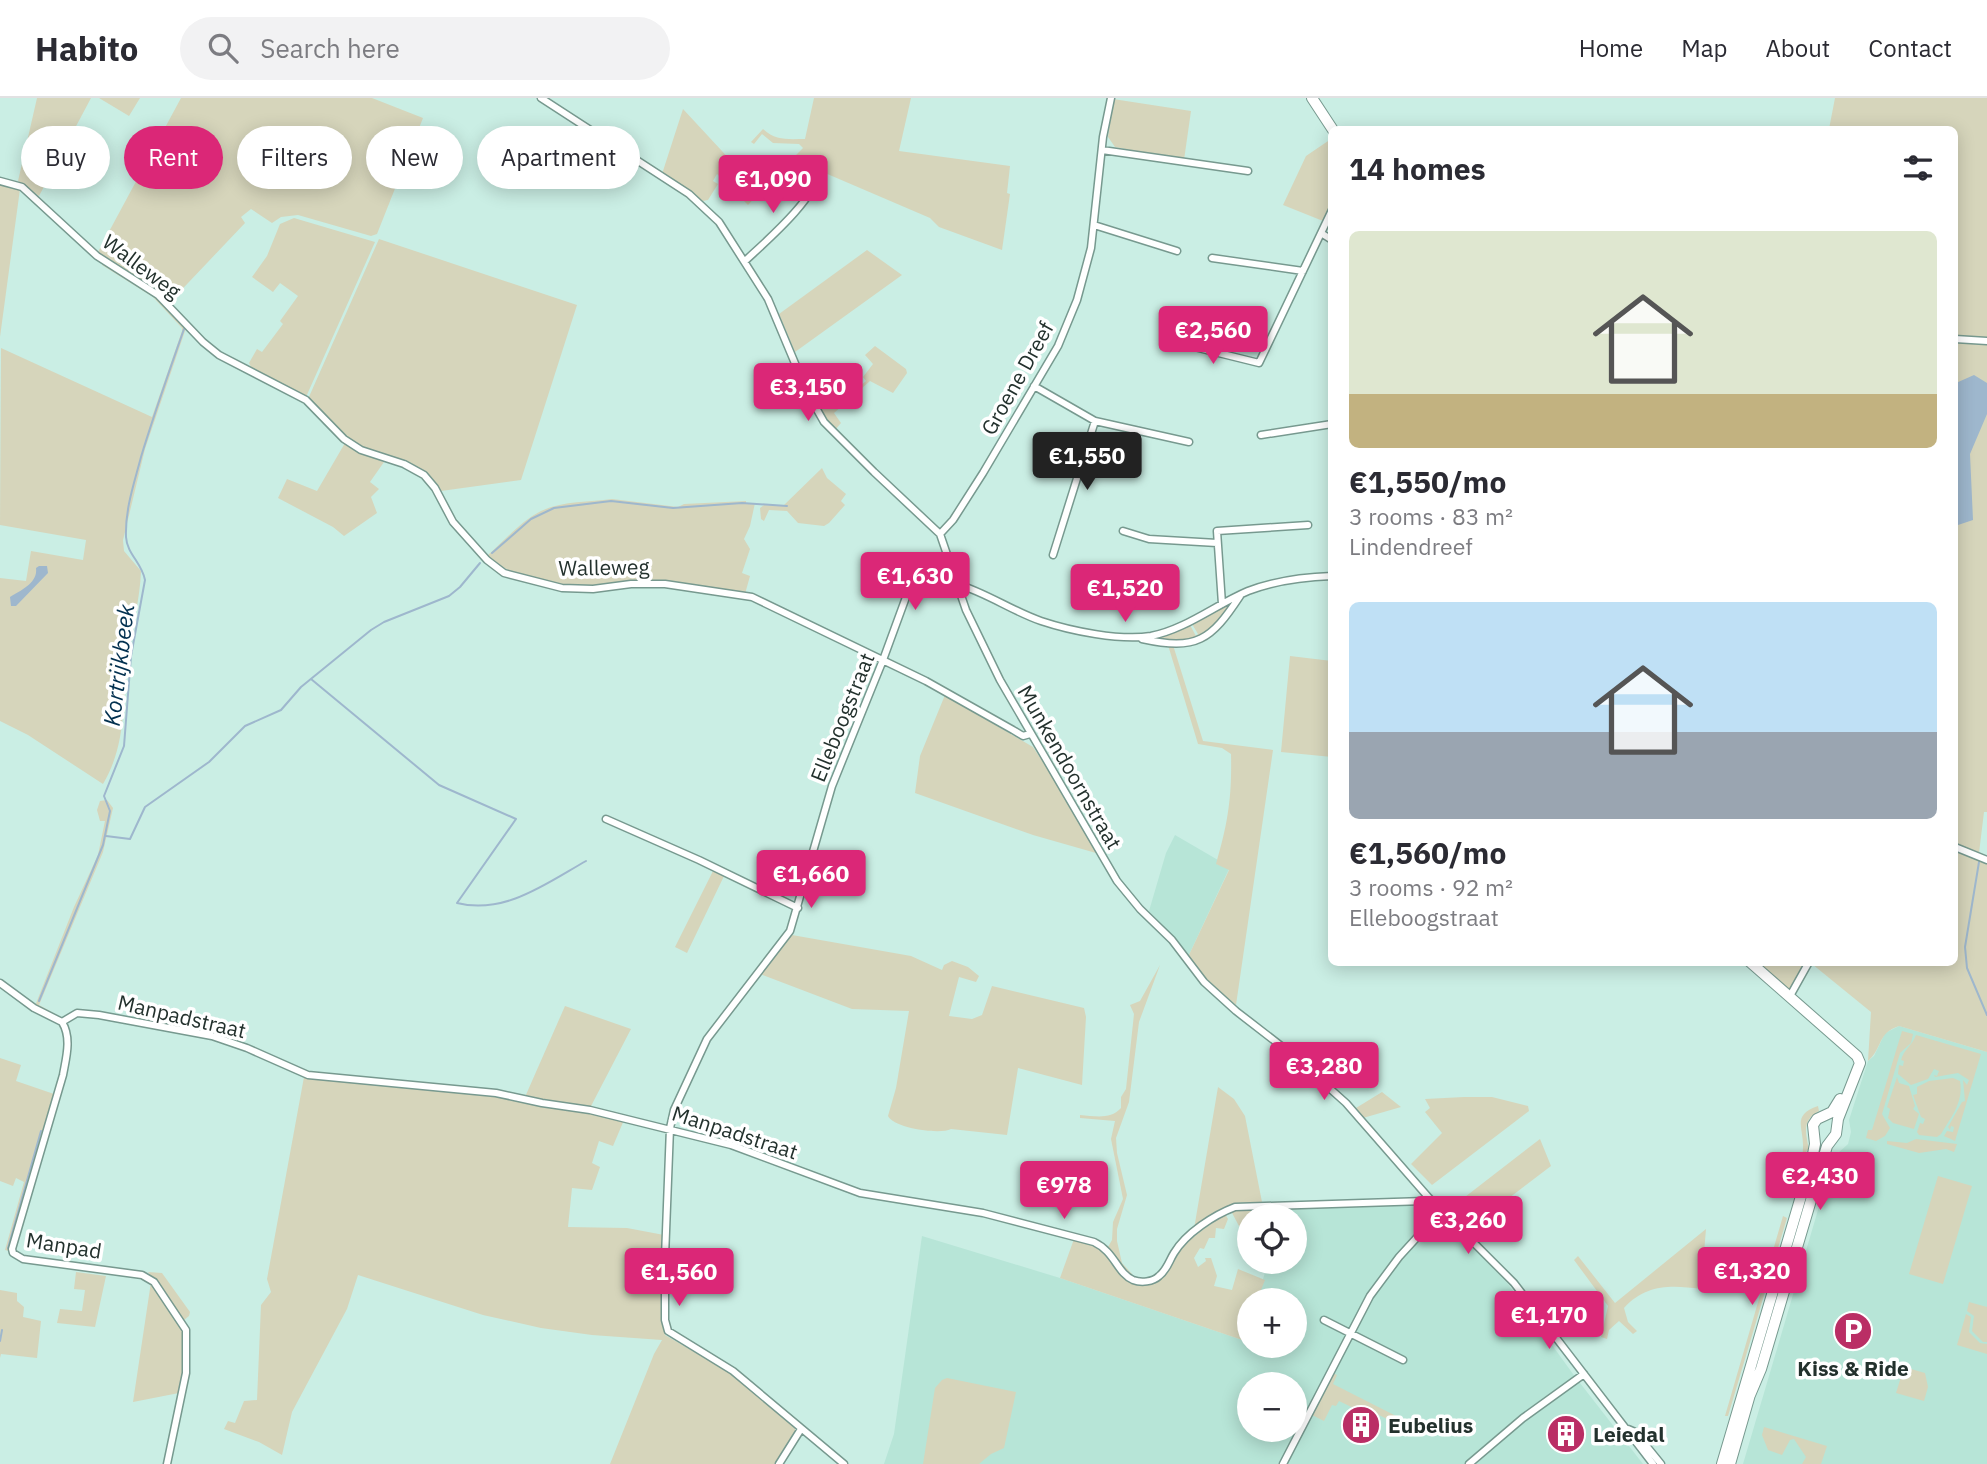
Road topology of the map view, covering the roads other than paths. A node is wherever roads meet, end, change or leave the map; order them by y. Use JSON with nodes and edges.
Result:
{"nodes":[{"id":1,"x":541,"y":98,"type":"edge"},
{"id":2,"x":1111,"y":98,"type":"edge"},
{"id":3,"x":1311,"y":98,"type":"edge"},
{"id":4,"x":1330,"y":126,"type":"edge"},
{"id":5,"x":1102,"y":150,"type":"junction"},
{"id":6,"x":1248,"y":171,"type":"dead end"},
{"id":7,"x":818,"y":172,"type":"dead end"},
{"id":8,"x":0,"y":181,"type":"edge"},
{"id":9,"x":1328,"y":218,"type":"edge"},
{"id":10,"x":1094,"y":225,"type":"junction"},
{"id":11,"x":1321,"y":233,"type":"junction"},
{"id":12,"x":1328,"y":237,"type":"edge"},
{"id":13,"x":1177,"y":251,"type":"dead end"},
{"id":14,"x":1212,"y":258,"type":"dead end"},
{"id":15,"x":745,"y":261,"type":"junction"},
{"id":16,"x":1303,"y":271,"type":"junction"},
{"id":17,"x":1958,"y":339,"type":"edge"},
{"id":18,"x":1987,"y":341,"type":"edge"},
{"id":19,"x":1174,"y":342,"type":"dead end"},
{"id":20,"x":1034,"y":386,"type":"junction"},
{"id":21,"x":1095,"y":421,"type":"junction"},
{"id":22,"x":1328,"y":425,"type":"edge"},
{"id":23,"x":1261,"y":435,"type":"dead end"},
{"id":24,"x":1189,"y":442,"type":"dead end"},
{"id":25,"x":1308,"y":525,"type":"dead end"},
{"id":26,"x":1123,"y":531,"type":"dead end"},
{"id":27,"x":940,"y":534,"type":"junction"},
{"id":28,"x":1217,"y":543,"type":"junction"},
{"id":29,"x":1053,"y":555,"type":"dead end"},
{"id":30,"x":953,"y":568,"type":"junction"},
{"id":31,"x":1328,"y":576,"type":"edge"},
{"id":32,"x":957,"y":584,"type":"junction"},
{"id":33,"x":1241,"y":594,"type":"junction"},
{"id":34,"x":1222,"y":604,"type":"junction"},
{"id":35,"x":1137,"y":637,"type":"junction"},
{"id":36,"x":883,"y":660,"type":"junction"},
{"id":37,"x":1030,"y":734,"type":"junction"},
{"id":38,"x":606,"y":819,"type":"dead end"},
{"id":39,"x":1958,"y":848,"type":"edge"},
{"id":40,"x":1987,"y":860,"type":"edge"},
{"id":41,"x":798,"y":908,"type":"junction"},
{"id":42,"x":1755,"y":966,"type":"edge"},
{"id":43,"x":1808,"y":966,"type":"edge"},
{"id":44,"x":0,"y":983,"type":"edge"},
{"id":45,"x":1790,"y":996,"type":"junction"},
{"id":46,"x":62,"y":1022,"type":"junction"},
{"id":47,"x":1849,"y":1049,"type":"junction"},
{"id":48,"x":1824,"y":1117,"type":"junction"},
{"id":49,"x":1837,"y":1127,"type":"junction"},
{"id":50,"x":670,"y":1128,"type":"junction"},
{"id":51,"x":1814,"y":1137,"type":"junction"},
{"id":52,"x":1828,"y":1141,"type":"junction"},
{"id":53,"x":1429,"y":1198,"type":"junction"},
{"id":54,"x":1442,"y":1210,"type":"junction"},
{"id":55,"x":1324,"y":1320,"type":"dead end"},
{"id":56,"x":1349,"y":1332,"type":"junction"},
{"id":57,"x":1404,"y":1360,"type":"dead end"},
{"id":58,"x":1584,"y":1374,"type":"junction"},
{"id":59,"x":802,"y":1429,"type":"junction"},
{"id":60,"x":1628,"y":1429,"type":"junction"},
{"id":61,"x":167,"y":1464,"type":"edge"},
{"id":62,"x":779,"y":1464,"type":"edge"},
{"id":63,"x":844,"y":1464,"type":"edge"},
{"id":64,"x":1283,"y":1464,"type":"edge"},
{"id":65,"x":1469,"y":1464,"type":"edge"},
{"id":66,"x":1653,"y":1464,"type":"edge"},
{"id":67,"x":1661,"y":1464,"type":"edge"},
{"id":68,"x":1722,"y":1464,"type":"edge"},
{"id":69,"x":1730,"y":1464,"type":"edge"}],
"edges":[{"from":1,"to":15,"type":"street","name":"Munkendoornstraat"},
{"from":2,"to":5,"type":"street","name":"Groene Dreef"},
{"from":3,"to":4,"type":"street"},
{"from":5,"to":6,"type":"street"},
{"from":5,"to":10,"type":"street","name":"Groene Dreef"},
{"from":7,"to":15,"type":"street"},
{"from":8,"to":36,"type":"street","name":"Walleweg"},
{"from":9,"to":11,"type":"street"},
{"from":10,"to":13,"type":"street"},
{"from":10,"to":20,"type":"street","name":"Groene Dreef"},
{"from":11,"to":12,"type":"street"},
{"from":11,"to":16,"type":"street"},
{"from":14,"to":16,"type":"street"},
{"from":15,"to":27,"type":"street","name":"Munkendoornstraat"},
{"from":16,"to":19,"type":"street"},
{"from":17,"to":18,"type":"street"},
{"from":20,"to":21,"type":"street"},
{"from":20,"to":27,"type":"street","name":"Groene Dreef"},
{"from":21,"to":24,"type":"street"},
{"from":21,"to":29,"type":"street"},
{"from":22,"to":23,"type":"street"},
{"from":25,"to":28,"type":"street"},
{"from":26,"to":28,"type":"street"},
{"from":27,"to":30,"type":"street","name":"Munkendoornstraat"},
{"from":28,"to":34,"type":"street"},
{"from":30,"to":32,"type":"street","name":"Munkendoornstraat"},
{"from":30,"to":36,"type":"street","name":"Elleboogstraat"},
{"from":31,"to":33,"type":"street"},
{"from":32,"to":35,"type":"street"},
{"from":32,"to":37,"type":"street","name":"Munkendoornstraat"},
{"from":33,"to":34,"type":"street"},
{"from":33,"to":35,"type":"street"},
{"from":34,"to":35,"type":"street"},
{"from":36,"to":37,"type":"street","name":"Walleweg"},
{"from":36,"to":41,"type":"street","name":"Elleboogstraat"},
{"from":37,"to":53,"type":"street","name":"Munkendoornstraat"},
{"from":38,"to":41,"type":"street"},
{"from":39,"to":40,"type":"street"},
{"from":41,"to":50,"type":"street","name":"Elleboogstraat"},
{"from":42,"to":45,"type":"street"},
{"from":43,"to":45,"type":"street"},
{"from":44,"to":46,"type":"street"},
{"from":45,"to":47,"type":"street"},
{"from":46,"to":50,"type":"street","name":"Manpadstraat"},
{"from":46,"to":61,"type":"street","name":"Manpad"},
{"from":47,"to":48,"type":"street"},
{"from":47,"to":49,"type":"street"},
{"from":48,"to":49,"type":"street"},
{"from":48,"to":51,"type":"street"},
{"from":49,"to":52,"type":"street"},
{"from":50,"to":53,"type":"street","name":"Manpadstraat"},
{"from":50,"to":59,"type":"street","name":"Elleboogstraat"},
{"from":51,"to":52,"type":"street"},
{"from":51,"to":68,"type":"street"},
{"from":52,"to":69,"type":"street"},
{"from":53,"to":54,"type":"street","name":"Munkendoornstraat"},
{"from":54,"to":56,"type":"street"},
{"from":54,"to":58,"type":"street","name":"Munkendoornstraat"},
{"from":55,"to":56,"type":"street"},
{"from":56,"to":57,"type":"street"},
{"from":56,"to":64,"type":"street"},
{"from":58,"to":60,"type":"street","name":"Munkendoornstraat"},
{"from":58,"to":65,"type":"street"},
{"from":59,"to":62,"type":"street"},
{"from":59,"to":63,"type":"street"},
{"from":60,"to":66,"type":"street","name":"Munkendoornstraat"},
{"from":60,"to":67,"type":"street","name":"Munkendoornstraat"}]}
